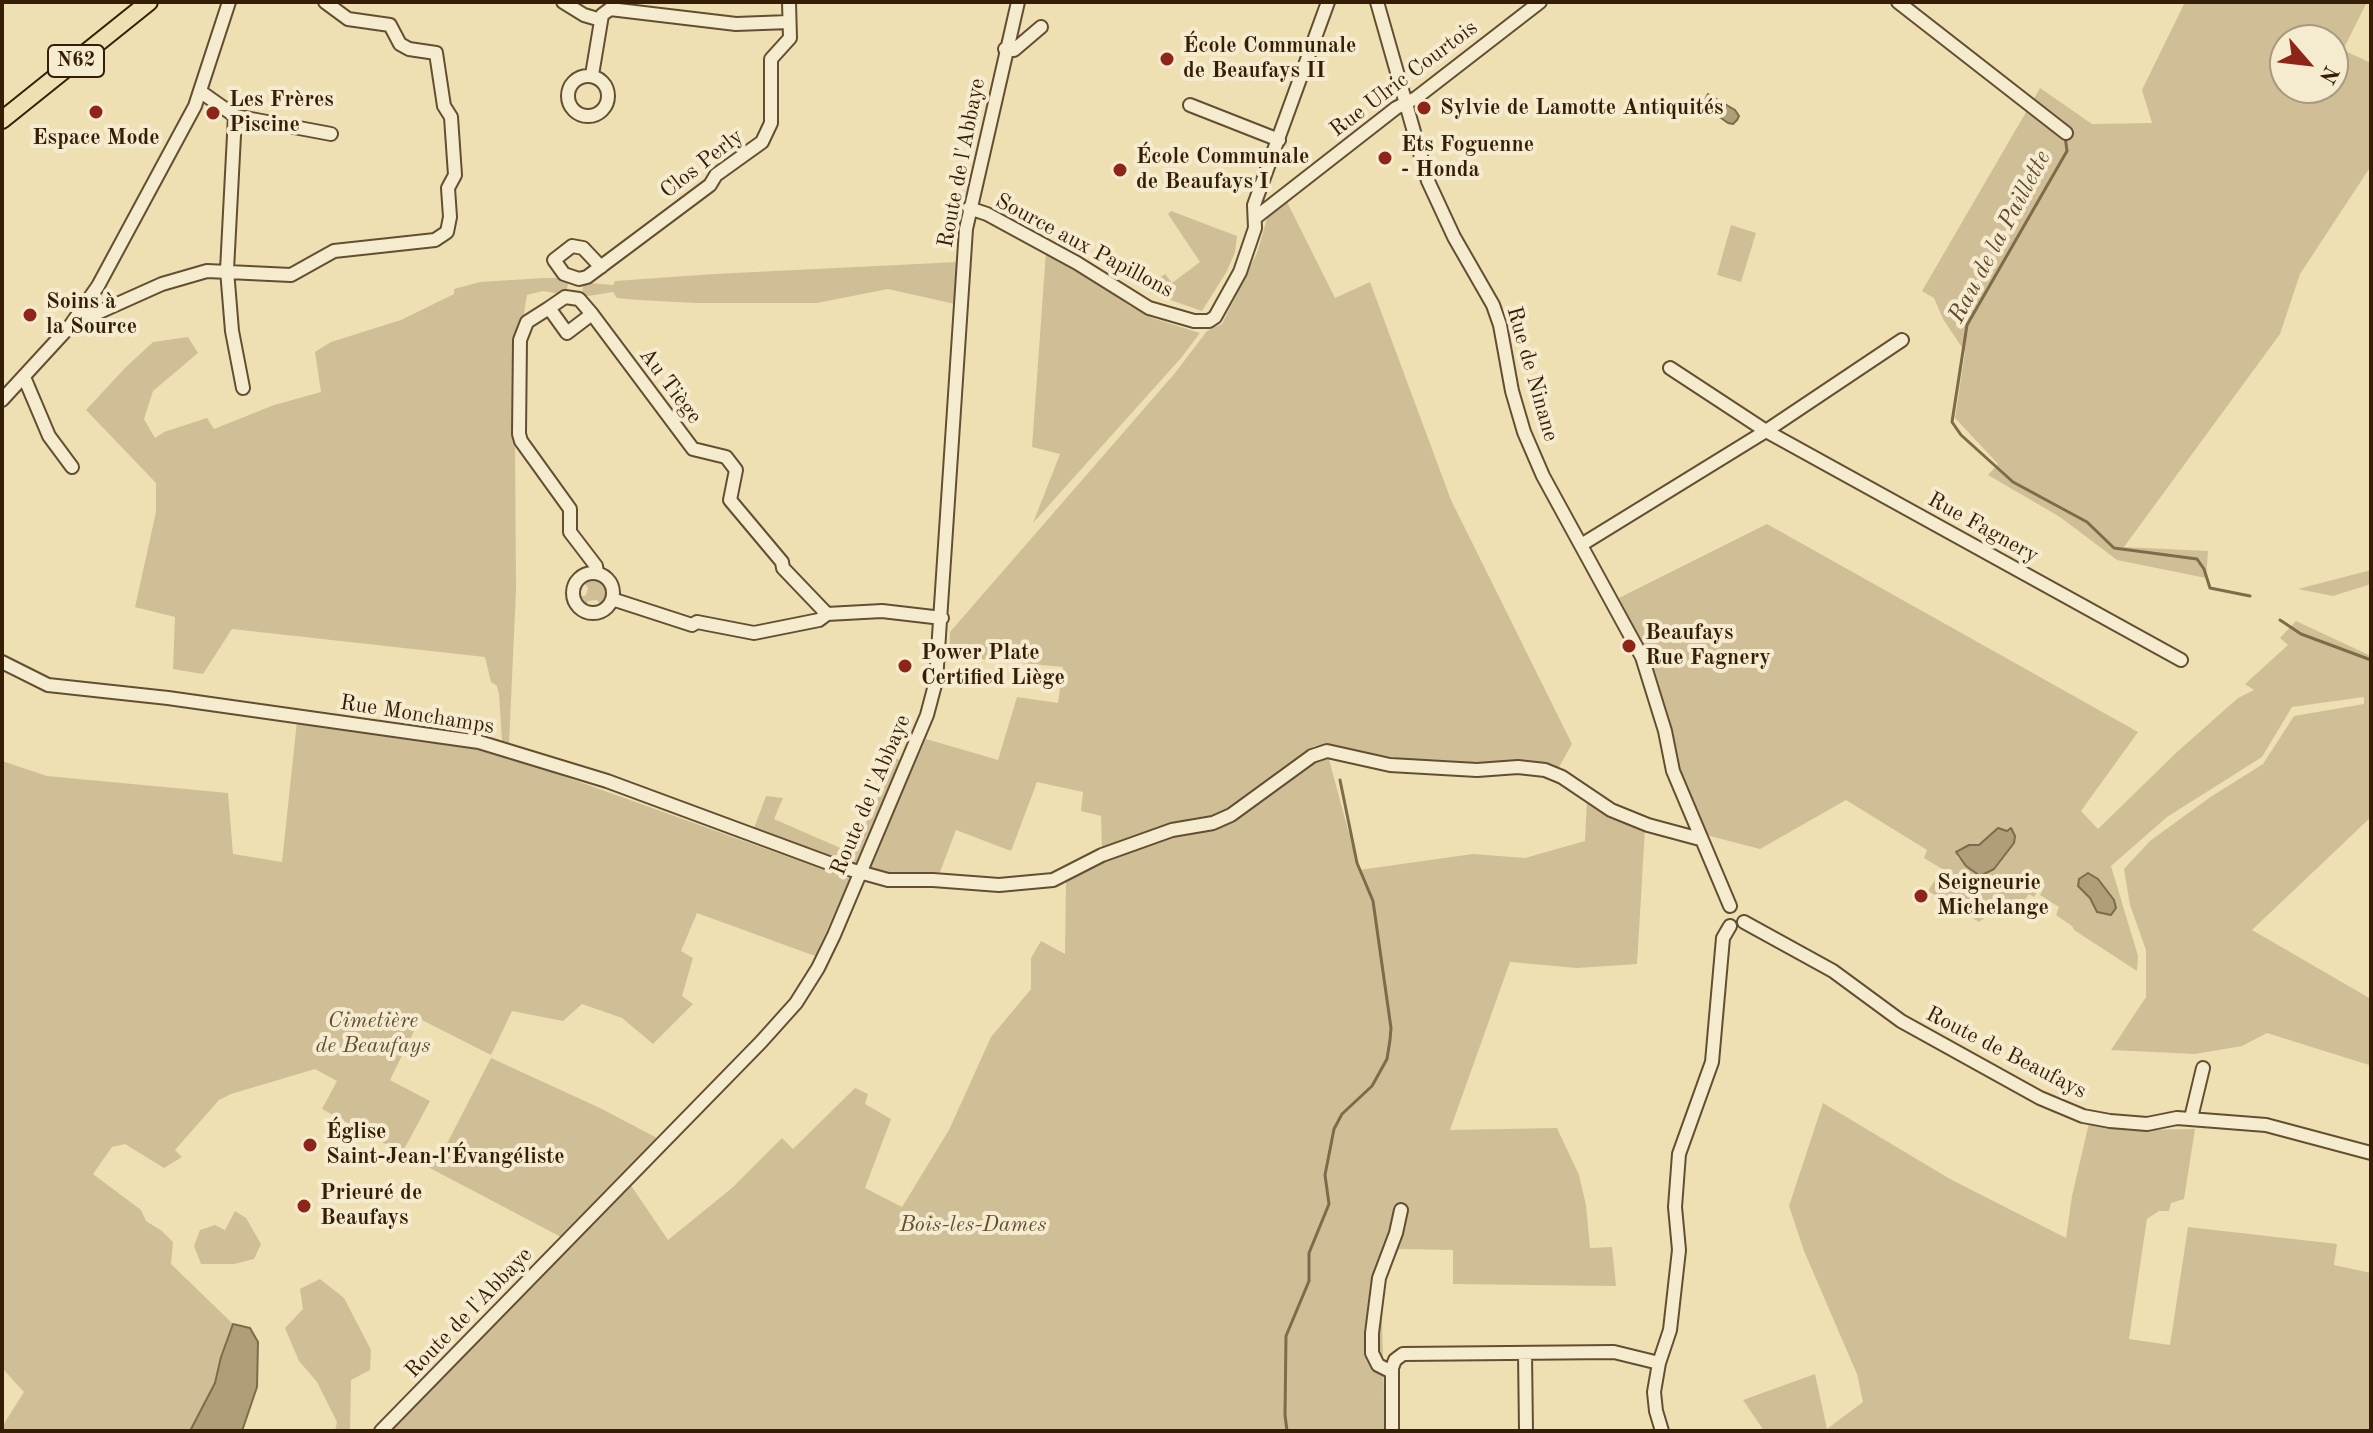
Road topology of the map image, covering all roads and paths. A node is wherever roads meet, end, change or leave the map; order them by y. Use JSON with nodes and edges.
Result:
{"nodes":[{"id":1,"x":149,"y":2,"type":"edge"},
{"id":2,"x":229,"y":2,"type":"edge"},
{"id":3,"x":325,"y":2,"type":"edge"},
{"id":4,"x":563,"y":2,"type":"edge"},
{"id":5,"x":789,"y":2,"type":"edge"},
{"id":6,"x":1018,"y":2,"type":"edge"},
{"id":7,"x":1328,"y":2,"type":"edge"},
{"id":8,"x":1377,"y":2,"type":"edge"},
{"id":9,"x":1540,"y":2,"type":"edge"},
{"id":10,"x":1898,"y":2,"type":"edge"},
{"id":11,"x":601,"y":20,"type":"junction"},
{"id":12,"x":789,"y":22,"type":"junction"},
{"id":13,"x":1041,"y":27,"type":"dead end"},
{"id":14,"x":1005,"y":49,"type":"junction"},
{"id":15,"x":592,"y":75,"type":"dead end"},
{"id":16,"x":201,"y":92,"type":"junction"},
{"id":17,"x":1404,"y":102,"type":"junction"},
{"id":18,"x":1190,"y":105,"type":"dead end"},
{"id":19,"x":235,"y":116,"type":"junction"},
{"id":20,"x":2,"y":120,"type":"edge"},
{"id":21,"x":2066,"y":133,"type":"dead end"},
{"id":22,"x":331,"y":134,"type":"dead end"},
{"id":23,"x":1279,"y":140,"type":"junction"},
{"id":24,"x":969,"y":208,"type":"junction"},
{"id":25,"x":1255,"y":218,"type":"junction"},
{"id":26,"x":601,"y":267,"type":"dead end"},
{"id":27,"x":227,"y":270,"type":"junction"},
{"id":28,"x":549,"y":308,"type":"junction"},
{"id":29,"x":81,"y":312,"type":"junction"},
{"id":30,"x":592,"y":314,"type":"junction"},
{"id":31,"x":1902,"y":340,"type":"dead end"},
{"id":32,"x":1670,"y":368,"type":"dead end"},
{"id":33,"x":24,"y":377,"type":"junction"},
{"id":34,"x":243,"y":388,"type":"dead end"},
{"id":35,"x":2,"y":400,"type":"edge"},
{"id":36,"x":1766,"y":431,"type":"junction"},
{"id":37,"x":72,"y":467,"type":"dead end"},
{"id":38,"x":1581,"y":545,"type":"junction"},
{"id":39,"x":597,"y":573,"type":"junction"},
{"id":40,"x":612,"y":599,"type":"junction"},
{"id":41,"x":827,"y":614,"type":"junction"},
{"id":42,"x":942,"y":618,"type":"junction"},
{"id":43,"x":2181,"y":660,"type":"dead end"},
{"id":44,"x":2,"y":662,"type":"edge"},
{"id":45,"x":1700,"y":839,"type":"junction"},
{"id":46,"x":860,"y":873,"type":"junction"},
{"id":47,"x":1730,"y":906,"type":"junction"},
{"id":48,"x":1744,"y":922,"type":"junction"},
{"id":49,"x":1730,"y":926,"type":"junction"},
{"id":50,"x":2203,"y":1068,"type":"dead end"},
{"id":51,"x":2191,"y":1118,"type":"junction"},
{"id":52,"x":2371,"y":1153,"type":"edge"},
{"id":53,"x":1401,"y":1210,"type":"dead end"},
{"id":54,"x":1525,"y":1353,"type":"junction"},
{"id":55,"x":1659,"y":1363,"type":"junction"},
{"id":56,"x":1392,"y":1372,"type":"junction"},
{"id":57,"x":381,"y":1431,"type":"edge"},
{"id":58,"x":1392,"y":1431,"type":"edge"},
{"id":59,"x":1526,"y":1431,"type":"edge"},
{"id":60,"x":1662,"y":1431,"type":"edge"}],
"edges":[{"from":1,"to":20,"type":"main road","number":"N62"},
{"from":2,"to":16,"type":"street"},
{"from":3,"to":27,"type":"street"},
{"from":4,"to":11,"type":"street"},
{"from":5,"to":12,"type":"street","name":"Clos Perly"},
{"from":6,"to":14,"type":"street","name":"Route de l'Abbaye"},
{"from":7,"to":23,"type":"street","name":"Source aux Papillons"},
{"from":8,"to":17,"type":"street","name":"Rue de Ninane"},
{"from":9,"to":17,"type":"street","name":"Rue Ulric Courtois"},
{"from":10,"to":21,"type":"street"},
{"from":11,"to":12,"type":"street"},
{"from":11,"to":15,"type":"street"},
{"from":12,"to":26,"type":"street","name":"Clos Perly"},
{"from":13,"to":14,"type":"street"},
{"from":14,"to":24,"type":"street","name":"Route de l'Abbaye"},
{"from":16,"to":19,"type":"street"},
{"from":16,"to":29,"type":"street"},
{"from":17,"to":25,"type":"street","name":"Rue Ulric Courtois"},
{"from":17,"to":38,"type":"street","name":"Rue de Ninane"},
{"from":18,"to":23,"type":"street"},
{"from":19,"to":22,"type":"street"},
{"from":19,"to":27,"type":"street"},
{"from":23,"to":25,"type":"street","name":"Source aux Papillons"},
{"from":24,"to":25,"type":"street","name":"Source aux Papillons"},
{"from":24,"to":42,"type":"street","name":"Route de l'Abbaye"},
{"from":27,"to":29,"type":"street"},
{"from":27,"to":34,"type":"street"},
{"from":28,"to":30,"type":"street"},
{"from":28,"to":30,"type":"street"},
{"from":28,"to":39,"type":"street"},
{"from":29,"to":33,"type":"street"},
{"from":30,"to":41,"type":"street","name":"Au Tiège"},
{"from":31,"to":36,"type":"street"},
{"from":32,"to":36,"type":"street","name":"Rue Fagnery"},
{"from":33,"to":35,"type":"street"},
{"from":33,"to":37,"type":"street"},
{"from":36,"to":38,"type":"street"},
{"from":36,"to":43,"type":"street","name":"Rue Fagnery"},
{"from":38,"to":45,"type":"street","name":"Rue de Ninane"},
{"from":39,"to":40,"type":"street"},
{"from":39,"to":40,"type":"street"},
{"from":40,"to":41,"type":"street"},
{"from":41,"to":42,"type":"street"},
{"from":42,"to":46,"type":"street","name":"Route de l'Abbaye"},
{"from":44,"to":46,"type":"street","name":"Rue Monchamps"},
{"from":45,"to":46,"type":"street","name":"Rue Monchamps"},
{"from":45,"to":47,"type":"street","name":"Rue de Ninane"},
{"from":46,"to":57,"type":"street","name":"Route de l'Abbaye"},
{"from":47,"to":48,"type":"street","name":"Route de Beaufays"},
{"from":47,"to":49,"type":"street"},
{"from":48,"to":49,"type":"street"},
{"from":48,"to":51,"type":"street","name":"Route de Beaufays"},
{"from":49,"to":55,"type":"street"},
{"from":50,"to":51,"type":"street"},
{"from":51,"to":52,"type":"street","name":"Route de Beaufays"},
{"from":53,"to":56,"type":"street"},
{"from":54,"to":55,"type":"street"},
{"from":54,"to":56,"type":"street"},
{"from":54,"to":59,"type":"street"},
{"from":55,"to":60,"type":"street"},
{"from":56,"to":58,"type":"street"}]}
